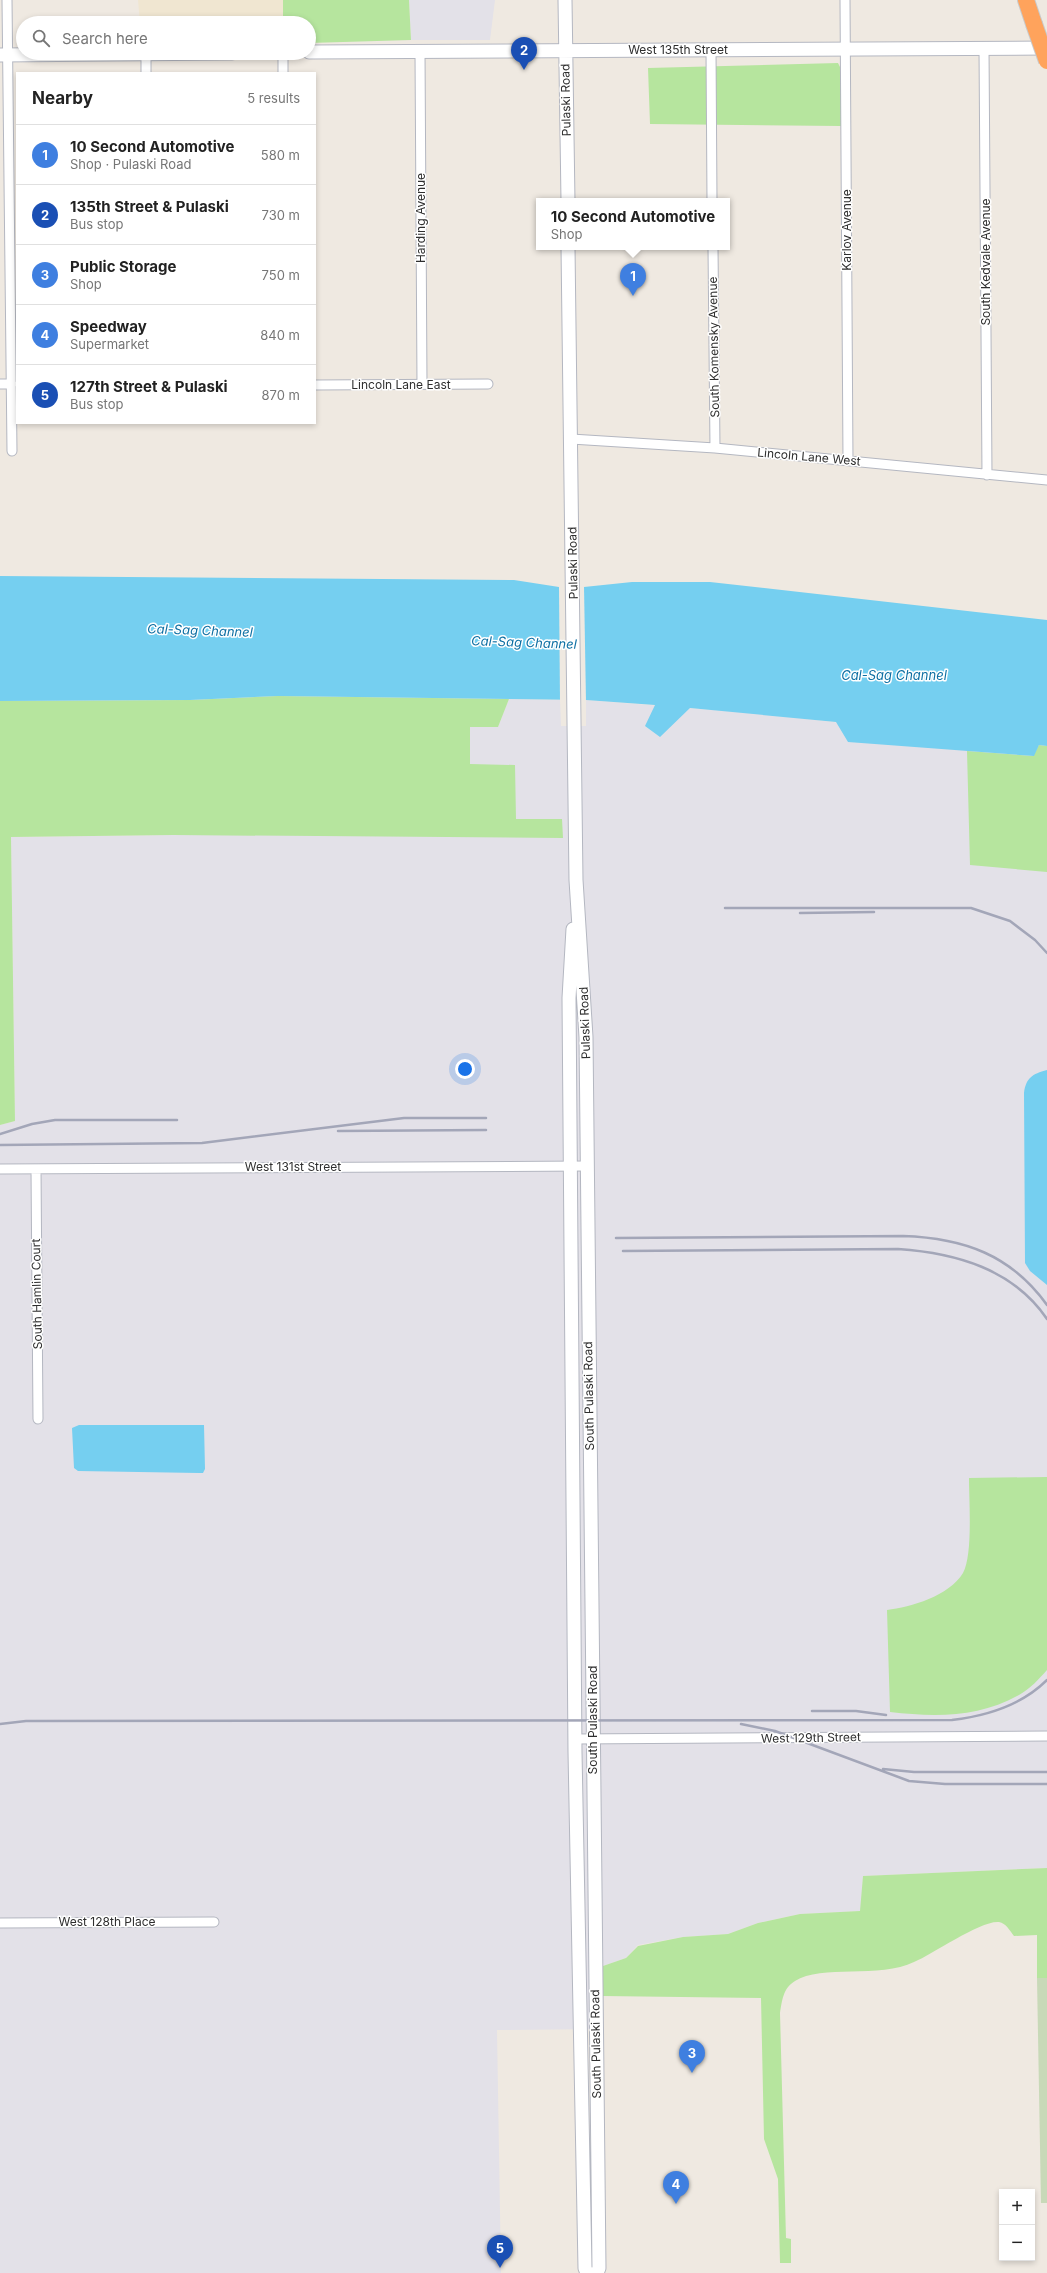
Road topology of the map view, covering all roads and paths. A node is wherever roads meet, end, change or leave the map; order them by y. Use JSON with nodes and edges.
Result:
{"nodes":[{"id":1,"x":7,"y":0,"type":"edge"},
{"id":2,"x":565,"y":0,"type":"edge"},
{"id":3,"x":845,"y":0,"type":"edge"},
{"id":4,"x":1026,"y":0,"type":"edge"},
{"id":5,"x":984,"y":48,"type":"junction"},
{"id":6,"x":1047,"y":48,"type":"edge"},
{"id":7,"x":847,"y":49,"type":"junction"},
{"id":8,"x":710,"y":50,"type":"junction"},
{"id":9,"x":566,"y":51,"type":"junction"},
{"id":10,"x":316,"y":52,"type":"edge"},
{"id":11,"x":420,"y":52,"type":"junction"},
{"id":12,"x":4,"y":55,"type":"edge"},
{"id":13,"x":16,"y":55,"type":"edge"},
{"id":14,"x":146,"y":60,"type":"edge"},
{"id":15,"x":283,"y":60,"type":"edge"},
{"id":16,"x":1047,"y":61,"type":"edge"},
{"id":17,"x":146,"y":72,"type":"edge"},
{"id":18,"x":284,"y":72,"type":"edge"},
{"id":19,"x":568,"y":198,"type":"edge"},
{"id":20,"x":712,"y":198,"type":"edge"},
{"id":21,"x":568,"y":250,"type":"edge"},
{"id":22,"x":713,"y":250,"type":"edge"},
{"id":23,"x":0,"y":384,"type":"edge"},
{"id":24,"x":12,"y":384,"type":"junction"},
{"id":25,"x":422,"y":384,"type":"junction"},
{"id":26,"x":488,"y":384,"type":"dead end"},
{"id":27,"x":316,"y":385,"type":"edge"},
{"id":28,"x":571,"y":439,"type":"junction"},
{"id":29,"x":715,"y":448,"type":"junction"},
{"id":30,"x":12,"y":451,"type":"dead end"},
{"id":31,"x":848,"y":460,"type":"junction"},
{"id":32,"x":987,"y":475,"type":"junction"},
{"id":33,"x":1047,"y":480,"type":"edge"},
{"id":34,"x":576,"y":880,"type":"junction"},
{"id":35,"x":570,"y":1166,"type":"junction"},
{"id":36,"x":587,"y":1166,"type":"junction"},
{"id":37,"x":0,"y":1169,"type":"edge"},
{"id":38,"x":36,"y":1169,"type":"junction"},
{"id":39,"x":38,"y":1419,"type":"dead end"},
{"id":40,"x":1047,"y":1736,"type":"edge"},
{"id":41,"x":574,"y":1740,"type":"junction"},
{"id":42,"x":593,"y":1740,"type":"junction"},
{"id":43,"x":214,"y":1922,"type":"dead end"},
{"id":44,"x":0,"y":1923,"type":"edge"},
{"id":45,"x":587,"y":2273,"type":"edge"},
{"id":46,"x":597,"y":2273,"type":"edge"}],
"edges":[{"from":1,"to":12,"type":"street"},
{"from":2,"to":9,"type":"main road","name":"Pulaski Road"},
{"from":3,"to":7,"type":"street","name":"Karlov Avenue"},
{"from":4,"to":16,"type":"highway","bridge":true},
{"from":5,"to":6,"type":"main road","name":"West 135th Street"},
{"from":5,"to":7,"type":"main road","name":"West 135th Street"},
{"from":5,"to":32,"type":"street","name":"South Kedvale Avenue"},
{"from":7,"to":8,"type":"main road","name":"West 135th Street"},
{"from":7,"to":31,"type":"street","name":"Karlov Avenue"},
{"from":8,"to":9,"type":"main road","name":"West 135th Street"},
{"from":8,"to":20,"type":"street"},
{"from":9,"to":11,"type":"main road","name":"West 135th Street"},
{"from":9,"to":19,"type":"main road","name":"Pulaski Road"},
{"from":10,"to":11,"type":"main road","name":"West 135th Street"},
{"from":11,"to":25,"type":"street","name":"Harding Avenue"},
{"from":12,"to":13,"type":"main road"},
{"from":12,"to":24,"type":"street"},
{"from":14,"to":17,"type":"street"},
{"from":15,"to":18,"type":"street"},
{"from":21,"to":28,"type":"main road","name":"Pulaski Road"},
{"from":22,"to":29,"type":"street","name":"South Komensky Avenue"},
{"from":23,"to":24,"type":"street"},
{"from":24,"to":30,"type":"street"},
{"from":25,"to":26,"type":"street","name":"Lincoln Lane East"},
{"from":25,"to":27,"type":"street","name":"Lincoln Lane East"},
{"from":28,"to":29,"type":"street","name":"Lincoln Lane West"},
{"from":28,"to":34,"type":"main road","name":"Pulaski Road"},
{"from":29,"to":31,"type":"street","name":"Lincoln Lane West"},
{"from":31,"to":32,"type":"street","name":"Lincoln Lane West"},
{"from":32,"to":33,"type":"street","name":"Lincoln Lane West"},
{"from":34,"to":35,"type":"main road","name":"Pulaski Road"},
{"from":34,"to":36,"type":"main road","name":"Pulaski Road"},
{"from":35,"to":36,"type":"street","name":"West 131st Street"},
{"from":35,"to":38,"type":"street","name":"West 131st Street"},
{"from":35,"to":41,"type":"main road","name":"South Pulaski Road"},
{"from":36,"to":42,"type":"main road","name":"South Pulaski Road"},
{"from":37,"to":38,"type":"street","name":"West 131st Street"},
{"from":38,"to":39,"type":"street","name":"South Hamlin Court"},
{"from":40,"to":42,"type":"street","name":"West 129th Street"},
{"from":41,"to":42,"type":"street","name":"West 129th Street"},
{"from":41,"to":45,"type":"main road","name":"South Pulaski Road"},
{"from":42,"to":46,"type":"main road","name":"South Pulaski Road"},
{"from":43,"to":44,"type":"street","name":"West 128th Place"}]}
